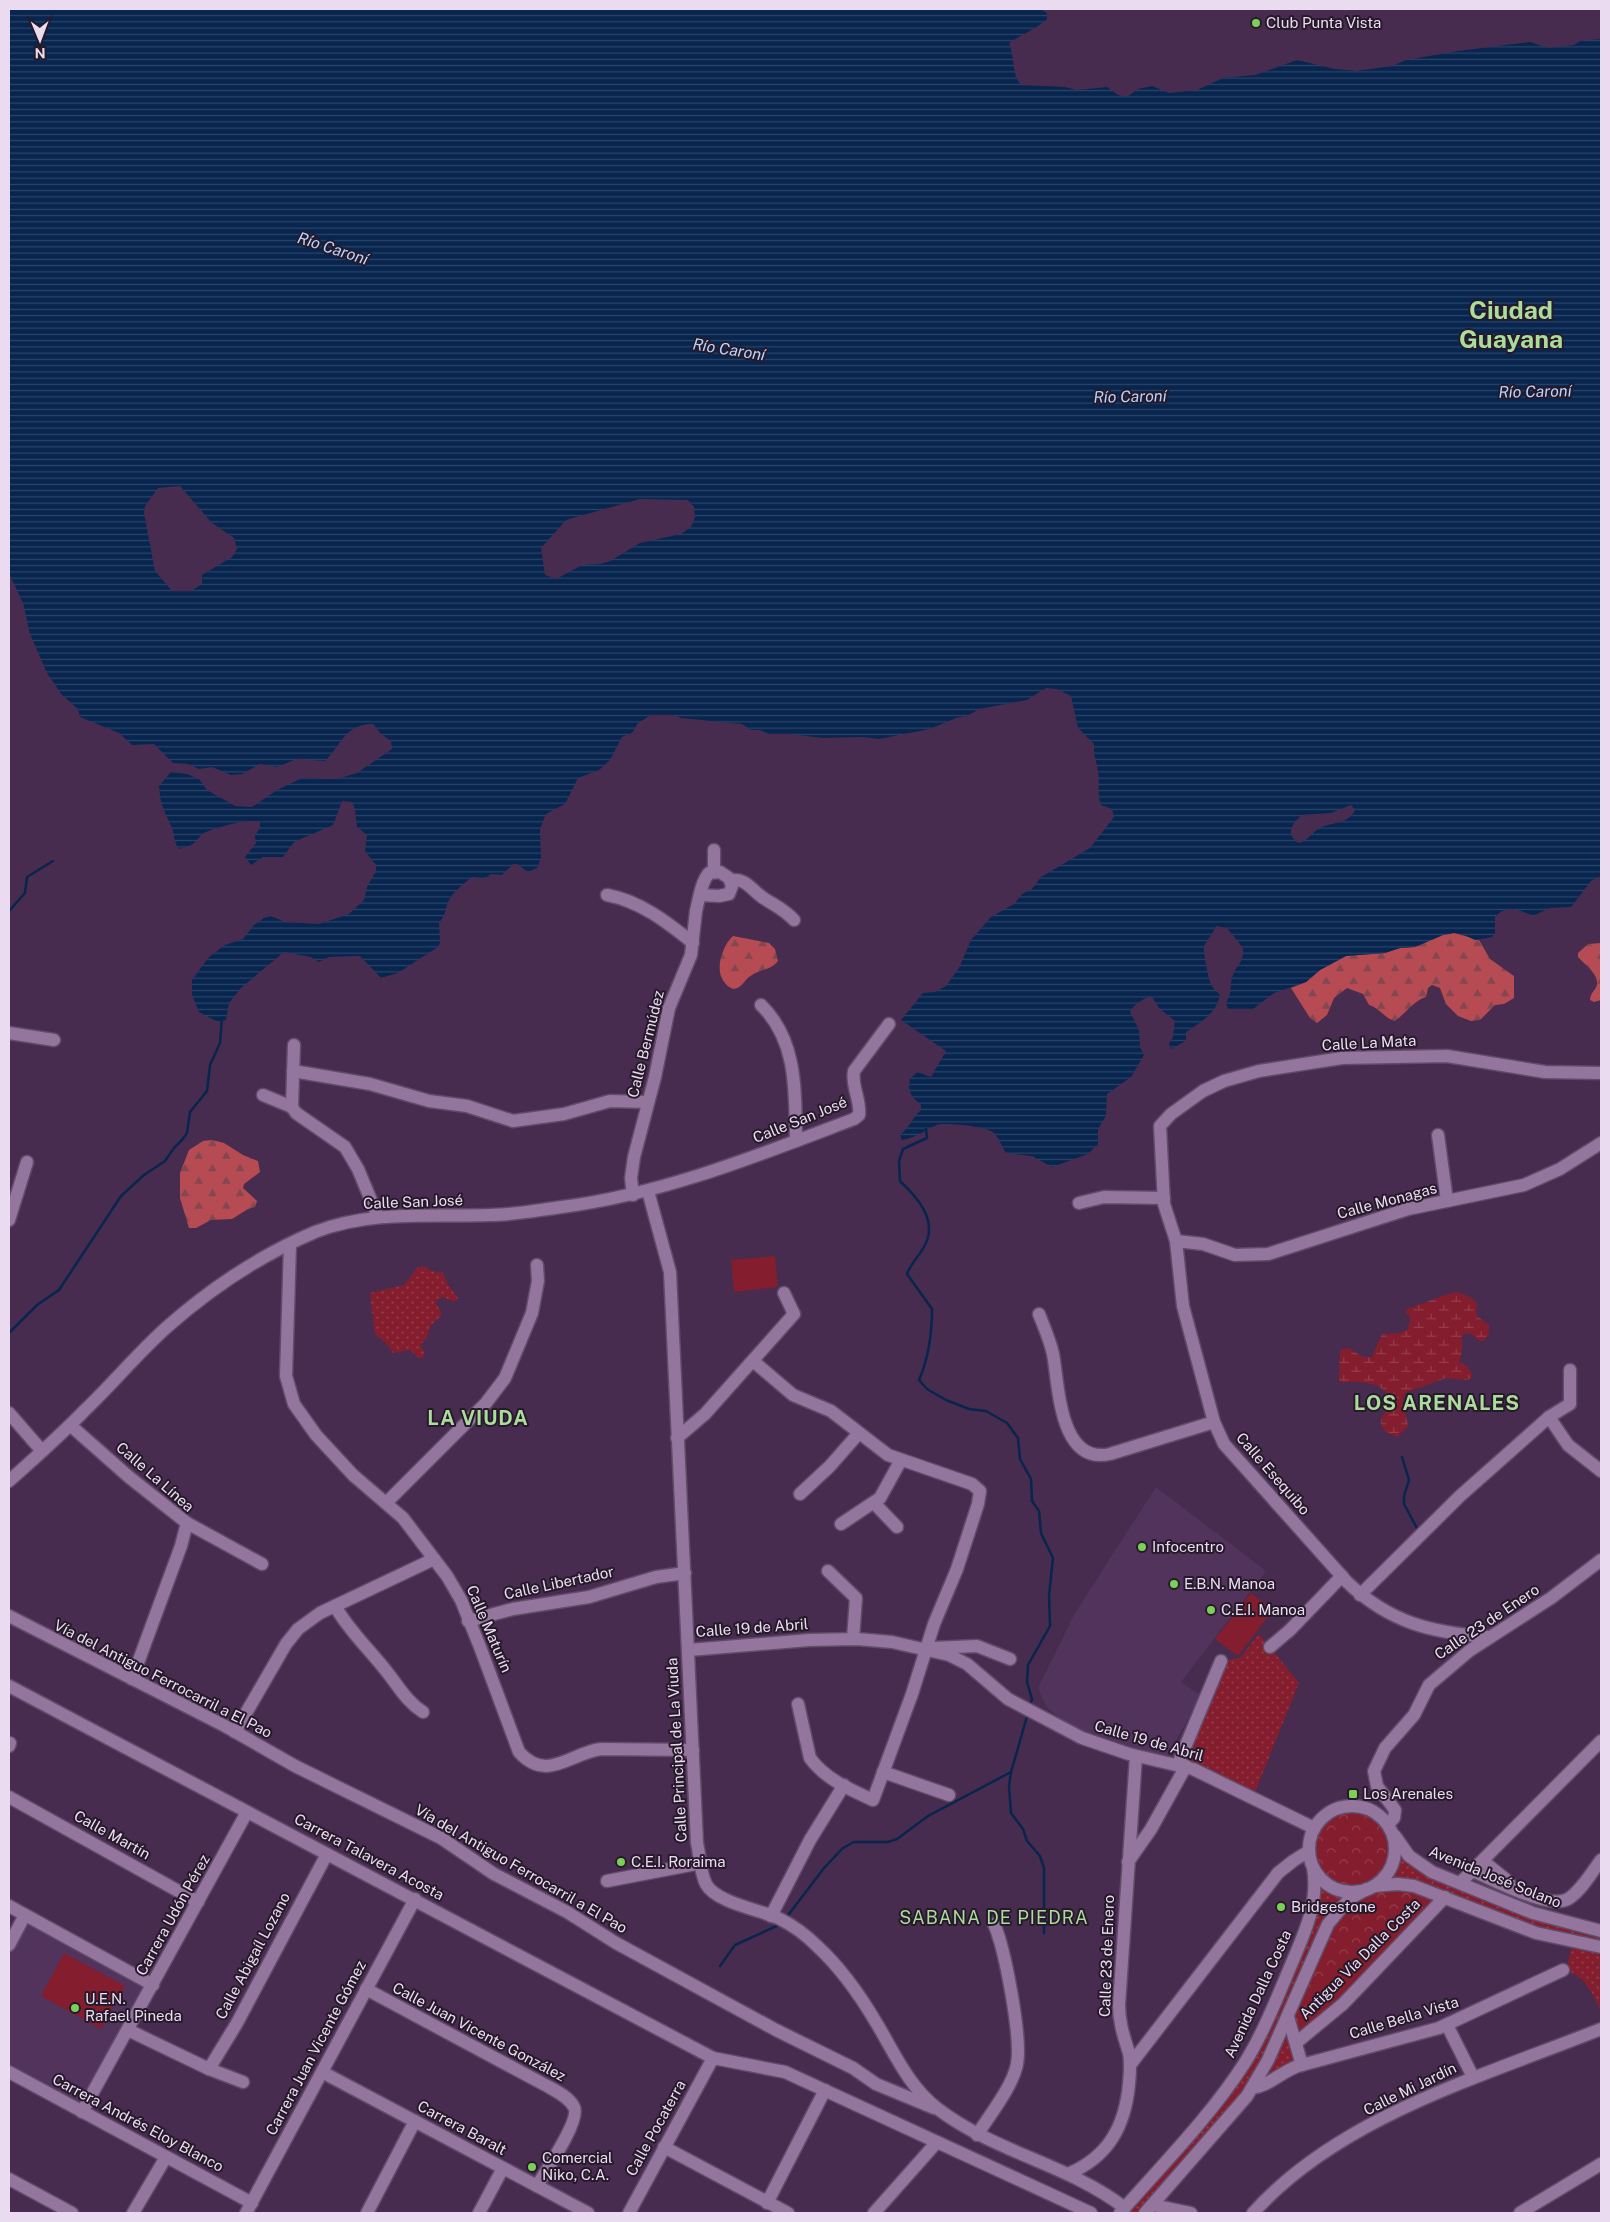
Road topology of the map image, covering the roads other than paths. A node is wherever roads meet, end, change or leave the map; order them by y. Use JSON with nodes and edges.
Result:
{"nodes":[{"id":1,"x":714,"y":850,"type":"dead end"},
{"id":2,"x":711,"y":873,"type":"junction"},
{"id":3,"x":731,"y":881,"type":"junction"},
{"id":4,"x":607,"y":894,"type":"dead end"},
{"id":5,"x":700,"y":895,"type":"junction"},
{"id":6,"x":794,"y":920,"type":"dead end"},
{"id":7,"x":693,"y":943,"type":"junction"},
{"id":8,"x":761,"y":1005,"type":"dead end"},
{"id":9,"x":889,"y":1024,"type":"dead end"},
{"id":10,"x":9,"y":1033,"type":"edge"},
{"id":11,"x":54,"y":1040,"type":"dead end"},
{"id":12,"x":294,"y":1045,"type":"dead end"},
{"id":13,"x":1601,"y":1073,"type":"edge"},
{"id":14,"x":293,"y":1076,"type":"junction"},
{"id":15,"x":263,"y":1095,"type":"dead end"},
{"id":16,"x":648,"y":1102,"type":"junction"},
{"id":17,"x":292,"y":1107,"type":"junction"},
{"id":18,"x":314,"y":1124,"type":"junction"},
{"id":19,"x":1159,"y":1130,"type":"joint"},
{"id":20,"x":1438,"y":1135,"type":"dead end"},
{"id":21,"x":796,"y":1141,"type":"junction"},
{"id":22,"x":1601,"y":1145,"type":"edge"},
{"id":23,"x":27,"y":1162,"type":"dead end"},
{"id":24,"x":648,"y":1191,"type":"junction"},
{"id":25,"x":633,"y":1195,"type":"junction"},
{"id":26,"x":1164,"y":1198,"type":"junction"},
{"id":27,"x":1447,"y":1201,"type":"junction"},
{"id":28,"x":1079,"y":1203,"type":"dead end"},
{"id":29,"x":378,"y":1217,"type":"junction"},
{"id":30,"x":9,"y":1220,"type":"edge"},
{"id":31,"x":1176,"y":1241,"type":"junction"},
{"id":32,"x":290,"y":1245,"type":"junction"},
{"id":33,"x":537,"y":1266,"type":"dead end"},
{"id":34,"x":784,"y":1294,"type":"dead end"},
{"id":35,"x":1039,"y":1314,"type":"dead end"},
{"id":36,"x":753,"y":1361,"type":"junction"},
{"id":37,"x":1570,"y":1370,"type":"dead end"},
{"id":38,"x":9,"y":1413,"type":"edge"},
{"id":39,"x":1549,"y":1417,"type":"junction"},
{"id":40,"x":1214,"y":1422,"type":"junction"},
{"id":41,"x":70,"y":1425,"type":"junction"},
{"id":42,"x":859,"y":1432,"type":"junction"},
{"id":43,"x":678,"y":1438,"type":"junction"},
{"id":44,"x":42,"y":1450,"type":"junction"},
{"id":45,"x":902,"y":1460,"type":"junction"},
{"id":46,"x":1601,"y":1471,"type":"edge"},
{"id":47,"x":9,"y":1481,"type":"edge"},
{"id":48,"x":800,"y":1494,"type":"dead end"},
{"id":49,"x":387,"y":1502,"type":"junction"},
{"id":50,"x":874,"y":1503,"type":"junction"},
{"id":51,"x":187,"y":1523,"type":"junction"},
{"id":52,"x":841,"y":1524,"type":"dead end"},
{"id":53,"x":897,"y":1527,"type":"dead end"},
{"id":54,"x":434,"y":1559,"type":"junction"},
{"id":55,"x":1601,"y":1560,"type":"edge"},
{"id":56,"x":262,"y":1564,"type":"dead end"},
{"id":57,"x":828,"y":1571,"type":"dead end"},
{"id":58,"x":685,"y":1573,"type":"junction"},
{"id":59,"x":1342,"y":1576,"type":"junction"},
{"id":60,"x":1360,"y":1595,"type":"junction"},
{"id":61,"x":336,"y":1606,"type":"junction"},
{"id":62,"x":9,"y":1616,"type":"edge"},
{"id":63,"x":468,"y":1621,"type":"junction"},
{"id":64,"x":1490,"y":1637,"type":"junction"},
{"id":65,"x":853,"y":1639,"type":"junction"},
{"id":66,"x":1270,"y":1646,"type":"dead end"},
{"id":67,"x":926,"y":1649,"type":"junction"},
{"id":68,"x":689,"y":1650,"type":"junction"},
{"id":69,"x":1010,"y":1659,"type":"dead end"},
{"id":70,"x":1221,"y":1661,"type":"dead end"},
{"id":71,"x":132,"y":1679,"type":"junction"},
{"id":72,"x":9,"y":1686,"type":"edge"},
{"id":73,"x":798,"y":1704,"type":"dead end"},
{"id":74,"x":423,"y":1712,"type":"dead end"},
{"id":75,"x":235,"y":1732,"type":"junction"},
{"id":76,"x":1601,"y":1741,"type":"edge"},
{"id":77,"x":693,"y":1750,"type":"junction"},
{"id":78,"x":1136,"y":1756,"type":"junction"},
{"id":79,"x":1182,"y":1765,"type":"junction"},
{"id":80,"x":883,"y":1772,"type":"junction"},
{"id":81,"x":844,"y":1785,"type":"junction"},
{"id":82,"x":949,"y":1795,"type":"dead end"},
{"id":83,"x":9,"y":1797,"type":"edge"},
{"id":84,"x":247,"y":1812,"type":"junction"},
{"id":85,"x":1390,"y":1827,"type":"junction"},
{"id":86,"x":1314,"y":1828,"type":"junction"},
{"id":87,"x":1309,"y":1851,"type":"junction"},
{"id":88,"x":327,"y":1854,"type":"junction"},
{"id":89,"x":1601,"y":1860,"type":"edge"},
{"id":90,"x":1483,"y":1861,"type":"junction"},
{"id":91,"x":1128,"y":1862,"type":"junction"},
{"id":92,"x":701,"y":1864,"type":"junction"},
{"id":93,"x":1313,"y":1867,"type":"junction"},
{"id":94,"x":1472,"y":1871,"type":"junction"},
{"id":95,"x":607,"y":1881,"type":"dead end"},
{"id":96,"x":1460,"y":1883,"type":"junction"},
{"id":97,"x":1370,"y":1888,"type":"junction"},
{"id":98,"x":1520,"y":1891,"type":"junction"},
{"id":99,"x":1445,"y":1897,"type":"junction"},
{"id":100,"x":415,"y":1899,"type":"junction"},
{"id":101,"x":198,"y":1902,"type":"junction"},
{"id":102,"x":9,"y":1906,"type":"edge"},
{"id":103,"x":25,"y":1915,"type":"junction"},
{"id":104,"x":775,"y":1917,"type":"junction"},
{"id":105,"x":994,"y":1924,"type":"dead end"},
{"id":106,"x":1601,"y":1931,"type":"edge"},
{"id":107,"x":9,"y":1945,"type":"edge"},
{"id":108,"x":1601,"y":1947,"type":"edge"},
{"id":109,"x":1563,"y":1970,"type":"dead end"},
{"id":110,"x":153,"y":1986,"type":"junction"},
{"id":111,"x":366,"y":1989,"type":"junction"},
{"id":112,"x":1288,"y":2017,"type":"junction"},
{"id":113,"x":1447,"y":2025,"type":"junction"},
{"id":114,"x":1601,"y":2029,"type":"edge"},
{"id":115,"x":128,"y":2030,"type":"junction"},
{"id":116,"x":1297,"y":2042,"type":"junction"},
{"id":117,"x":713,"y":2058,"type":"junction"},
{"id":118,"x":1130,"y":2064,"type":"junction"},
{"id":119,"x":1302,"y":2065,"type":"junction"},
{"id":120,"x":207,"y":2068,"type":"junction"},
{"id":121,"x":9,"y":2072,"type":"edge"},
{"id":122,"x":322,"y":2072,"type":"junction"},
{"id":123,"x":1473,"y":2077,"type":"junction"},
{"id":124,"x":243,"y":2082,"type":"dead end"},
{"id":125,"x":1252,"y":2088,"type":"junction"},
{"id":126,"x":825,"y":2090,"type":"junction"},
{"id":127,"x":937,"y":2108,"type":"junction"},
{"id":128,"x":82,"y":2112,"type":"junction"},
{"id":129,"x":415,"y":2121,"type":"junction"},
{"id":130,"x":977,"y":2135,"type":"junction"},
{"id":131,"x":937,"y":2142,"type":"junction"},
{"id":132,"x":664,"y":2147,"type":"junction"},
{"id":133,"x":166,"y":2157,"type":"junction"},
{"id":134,"x":1601,"y":2164,"type":"edge"},
{"id":135,"x":503,"y":2168,"type":"junction"},
{"id":136,"x":1073,"y":2177,"type":"junction"},
{"id":137,"x":9,"y":2179,"type":"edge"},
{"id":138,"x":537,"y":2186,"type":"junction"},
{"id":139,"x":1064,"y":2199,"type":"junction"},
{"id":140,"x":767,"y":2203,"type":"junction"},
{"id":141,"x":249,"y":2208,"type":"edge"},
{"id":142,"x":1149,"y":2209,"type":"edge"},
{"id":143,"x":1122,"y":2210,"type":"edge"},
{"id":144,"x":72,"y":2213,"type":"edge"},
{"id":145,"x":133,"y":2213,"type":"edge"},
{"id":146,"x":367,"y":2213,"type":"edge"},
{"id":147,"x":478,"y":2213,"type":"edge"},
{"id":148,"x":588,"y":2213,"type":"edge"},
{"id":149,"x":629,"y":2213,"type":"edge"},
{"id":150,"x":788,"y":2213,"type":"edge"},
{"id":151,"x":874,"y":2213,"type":"edge"},
{"id":152,"x":1091,"y":2213,"type":"edge"},
{"id":153,"x":1190,"y":2213,"type":"edge"},
{"id":154,"x":1253,"y":2213,"type":"edge"},
{"id":155,"x":1520,"y":2213,"type":"edge"}],
"edges":[{"from":1,"to":2,"type":"street","name":"Calle Bermúdez"},
{"from":2,"to":3,"type":"street"},
{"from":2,"to":5,"type":"street","name":"Calle Bermúdez"},
{"from":3,"to":5,"type":"street"},
{"from":3,"to":6,"type":"street"},
{"from":4,"to":7,"type":"street"},
{"from":5,"to":7,"type":"street","name":"Calle Bermúdez"},
{"from":7,"to":16,"type":"street","name":"Calle Bermúdez"},
{"from":8,"to":21,"type":"street"},
{"from":9,"to":21,"type":"street","name":"Calle San José"},
{"from":10,"to":11,"type":"street"},
{"from":12,"to":14,"type":"street"},
{"from":13,"to":19,"type":"street","name":"Calle La Mata"},
{"from":14,"to":16,"type":"street"},
{"from":14,"to":17,"type":"street"},
{"from":14,"to":18,"type":"street"},
{"from":15,"to":17,"type":"street"},
{"from":16,"to":25,"type":"street","name":"Calle Bermúdez"},
{"from":17,"to":18,"type":"street"},
{"from":18,"to":29,"type":"street"},
{"from":19,"to":26,"type":"street","name":"Calle Esequibo"},
{"from":20,"to":27,"type":"street"},
{"from":21,"to":24,"type":"street","name":"Calle San José"},
{"from":22,"to":27,"type":"street","name":"Calle Monagas"},
{"from":23,"to":30,"type":"street"},
{"from":24,"to":25,"type":"street","name":"Calle San José"},
{"from":24,"to":43,"type":"street","name":"Calle Principal de La Viuda"},
{"from":25,"to":29,"type":"street","name":"Calle San José"},
{"from":26,"to":28,"type":"street"},
{"from":26,"to":31,"type":"street","name":"Calle Esequibo"},
{"from":27,"to":31,"type":"street","name":"Calle Monagas"},
{"from":29,"to":32,"type":"street","name":"Calle San José"},
{"from":31,"to":40,"type":"street","name":"Calle Esequibo"},
{"from":32,"to":41,"type":"street","name":"Calle San José"},
{"from":32,"to":49,"type":"street","name":"Calle Maturín"},
{"from":33,"to":49,"type":"street"},
{"from":34,"to":36,"type":"street"},
{"from":35,"to":40,"type":"street"},
{"from":36,"to":42,"type":"street"},
{"from":36,"to":43,"type":"street"},
{"from":37,"to":39,"type":"street"},
{"from":38,"to":44,"type":"street"},
{"from":39,"to":46,"type":"street"},
{"from":39,"to":60,"type":"street"},
{"from":40,"to":59,"type":"street","name":"Calle Esequibo"},
{"from":41,"to":44,"type":"street","name":"Calle San José"},
{"from":41,"to":51,"type":"street","name":"Calle La Línea"},
{"from":42,"to":45,"type":"street"},
{"from":42,"to":48,"type":"street"},
{"from":43,"to":58,"type":"street","name":"Calle Principal de La Viuda"},
{"from":44,"to":47,"type":"street","name":"Calle San José"},
{"from":45,"to":50,"type":"street"},
{"from":45,"to":67,"type":"street"},
{"from":49,"to":54,"type":"street","name":"Calle Maturín"},
{"from":50,"to":52,"type":"street"},
{"from":50,"to":53,"type":"street"},
{"from":51,"to":56,"type":"street"},
{"from":51,"to":71,"type":"street","name":"Calle La Línea"},
{"from":54,"to":61,"type":"street"},
{"from":54,"to":63,"type":"street","name":"Calle Maturín"},
{"from":55,"to":64,"type":"street","name":"Calle 23 de Enero"},
{"from":57,"to":65,"type":"street"},
{"from":58,"to":63,"type":"street","name":"Calle Libertador"},
{"from":58,"to":68,"type":"street","name":"Calle Principal de La Viuda"},
{"from":59,"to":60,"type":"street","name":"Calle Esequibo"},
{"from":59,"to":66,"type":"street"},
{"from":60,"to":64,"type":"street","name":"Calle Esequibo"},
{"from":61,"to":74,"type":"street"},
{"from":61,"to":75,"type":"street"},
{"from":62,"to":71,"type":"street","name":"Vía del Antiguo Ferrocarril a El Pao"},
{"from":63,"to":77,"type":"street","name":"Calle Maturín"},
{"from":64,"to":85,"type":"street","name":"Calle 23 de Enero"},
{"from":65,"to":67,"type":"street","name":"Calle 19 de Abril"},
{"from":65,"to":68,"type":"street","name":"Calle 19 de Abril"},
{"from":67,"to":69,"type":"street"},
{"from":67,"to":78,"type":"street","name":"Calle 19 de Abril"},
{"from":67,"to":80,"type":"street"},
{"from":68,"to":77,"type":"street","name":"Calle Principal de La Viuda"},
{"from":70,"to":79,"type":"street"},
{"from":71,"to":75,"type":"street","name":"Vía del Antiguo Ferrocarril a El Pao"},
{"from":72,"to":84,"type":"street","name":"Carrera Talavera Acosta"},
{"from":73,"to":81,"type":"street"},
{"from":75,"to":127,"type":"street","name":"Vía del Antiguo Ferrocarril a El Pao"},
{"from":76,"to":90,"type":"street"},
{"from":77,"to":92,"type":"street","name":"Calle Principal de La Viuda"},
{"from":78,"to":79,"type":"street","name":"Calle 19 de Abril"},
{"from":78,"to":91,"type":"street","name":"Calle 23 de Enero"},
{"from":79,"to":86,"type":"street","name":"Calle 19 de Abril"},
{"from":79,"to":91,"type":"street"},
{"from":80,"to":81,"type":"street"},
{"from":80,"to":82,"type":"street"},
{"from":81,"to":104,"type":"street"},
{"from":83,"to":101,"type":"street","name":"Calle Martín"},
{"from":84,"to":88,"type":"street","name":"Carrera Talavera Acosta"},
{"from":84,"to":101,"type":"street","name":"Carrera Udón Pérez"},
{"from":85,"to":86,"type":"street"},
{"from":85,"to":96,"type":"street","name":"Avenida José Solano"},
{"from":85,"to":97,"type":"street"},
{"from":86,"to":87,"type":"street"},
{"from":87,"to":93,"type":"street"},
{"from":87,"to":118,"type":"street"},
{"from":88,"to":100,"type":"street","name":"Carrera Talavera Acosta"},
{"from":88,"to":120,"type":"street","name":"Calle Abigaíl Lozano"},
{"from":89,"to":98,"type":"street"},
{"from":90,"to":94,"type":"street"},
{"from":90,"to":98,"type":"street"},
{"from":91,"to":118,"type":"street","name":"Calle 23 de Enero"},
{"from":92,"to":95,"type":"street"},
{"from":92,"to":104,"type":"street","name":"Calle Principal de La Viuda"},
{"from":93,"to":97,"type":"street"},
{"from":93,"to":143,"type":"street","name":"Avenida Dalla Costa"},
{"from":94,"to":96,"type":"street"},
{"from":94,"to":98,"type":"street"},
{"from":96,"to":106,"type":"street","name":"Avenida José Solano"},
{"from":97,"to":99,"type":"street"},
{"from":97,"to":112,"type":"street"},
{"from":99,"to":108,"type":"street"},
{"from":99,"to":116,"type":"street","name":"Antigua Vía Dalla Costa"},
{"from":100,"to":111,"type":"street","name":"Carrera Juan Vicente Gómez"},
{"from":100,"to":117,"type":"street","name":"Carrera Talavera Acosta"},
{"from":101,"to":110,"type":"street","name":"Carrera Udón Pérez"},
{"from":102,"to":103,"type":"street"},
{"from":103,"to":107,"type":"street"},
{"from":103,"to":110,"type":"street"},
{"from":104,"to":127,"type":"street","name":"Calle Principal de La Viuda"},
{"from":105,"to":130,"type":"street"},
{"from":109,"to":113,"type":"street","name":"Calle Bella Vista"},
{"from":110,"to":115,"type":"street","name":"Carrera Udón Pérez"},
{"from":111,"to":122,"type":"street","name":"Carrera Juan Vicente Gómez"},
{"from":111,"to":138,"type":"street","name":"Calle Juan Vicente González"},
{"from":112,"to":116,"type":"street"},
{"from":112,"to":125,"type":"street"},
{"from":113,"to":119,"type":"street","name":"Calle Bella Vista"},
{"from":113,"to":123,"type":"street"},
{"from":114,"to":123,"type":"street","name":"Calle Mi Jardín"},
{"from":115,"to":120,"type":"street"},
{"from":115,"to":128,"type":"street","name":"Carrera Udón Pérez"},
{"from":116,"to":119,"type":"street"},
{"from":117,"to":126,"type":"street","name":"Carrera Talavera Acosta"},
{"from":117,"to":132,"type":"street","name":"Calle Pocaterra"},
{"from":118,"to":136,"type":"street","name":"Calle 23 de Enero"},
{"from":119,"to":125,"type":"street","name":"Calle Bella Vista"},
{"from":120,"to":124,"type":"street"},
{"from":121,"to":128,"type":"street","name":"Carrera Andrés Eloy Blanco"},
{"from":122,"to":129,"type":"street","name":"Carrera Baralt"},
{"from":122,"to":141,"type":"street","name":"Carrera Juan Vicente Gómez"},
{"from":123,"to":154,"type":"street","name":"Calle Mi Jardín"},
{"from":125,"to":142,"type":"street"},
{"from":126,"to":131,"type":"street","name":"Carrera Talavera Acosta"},
{"from":126,"to":140,"type":"street"},
{"from":127,"to":130,"type":"street","name":"Calle Principal de La Viuda"},
{"from":128,"to":133,"type":"street","name":"Carrera Andrés Eloy Blanco"},
{"from":129,"to":135,"type":"street","name":"Carrera Baralt"},
{"from":129,"to":146,"type":"street"},
{"from":130,"to":136,"type":"street","name":"Calle Principal de La Viuda"},
{"from":131,"to":139,"type":"street","name":"Carrera Talavera Acosta"},
{"from":131,"to":151,"type":"street"},
{"from":132,"to":140,"type":"street"},
{"from":132,"to":149,"type":"street","name":"Calle Pocaterra"},
{"from":133,"to":141,"type":"street","name":"Carrera Andrés Eloy Blanco"},
{"from":133,"to":145,"type":"street"},
{"from":134,"to":155,"type":"street"},
{"from":135,"to":138,"type":"street","name":"Carrera Baralt"},
{"from":135,"to":147,"type":"street"},
{"from":136,"to":139,"type":"street"},
{"from":136,"to":143,"type":"street","name":"Calle Principal de La Viuda"},
{"from":137,"to":144,"type":"street"},
{"from":138,"to":148,"type":"street","name":"Carrera Baralt"},
{"from":139,"to":152,"type":"street","name":"Carrera Talavera Acosta"},
{"from":140,"to":150,"type":"street"},
{"from":142,"to":153,"type":"street"}]}
